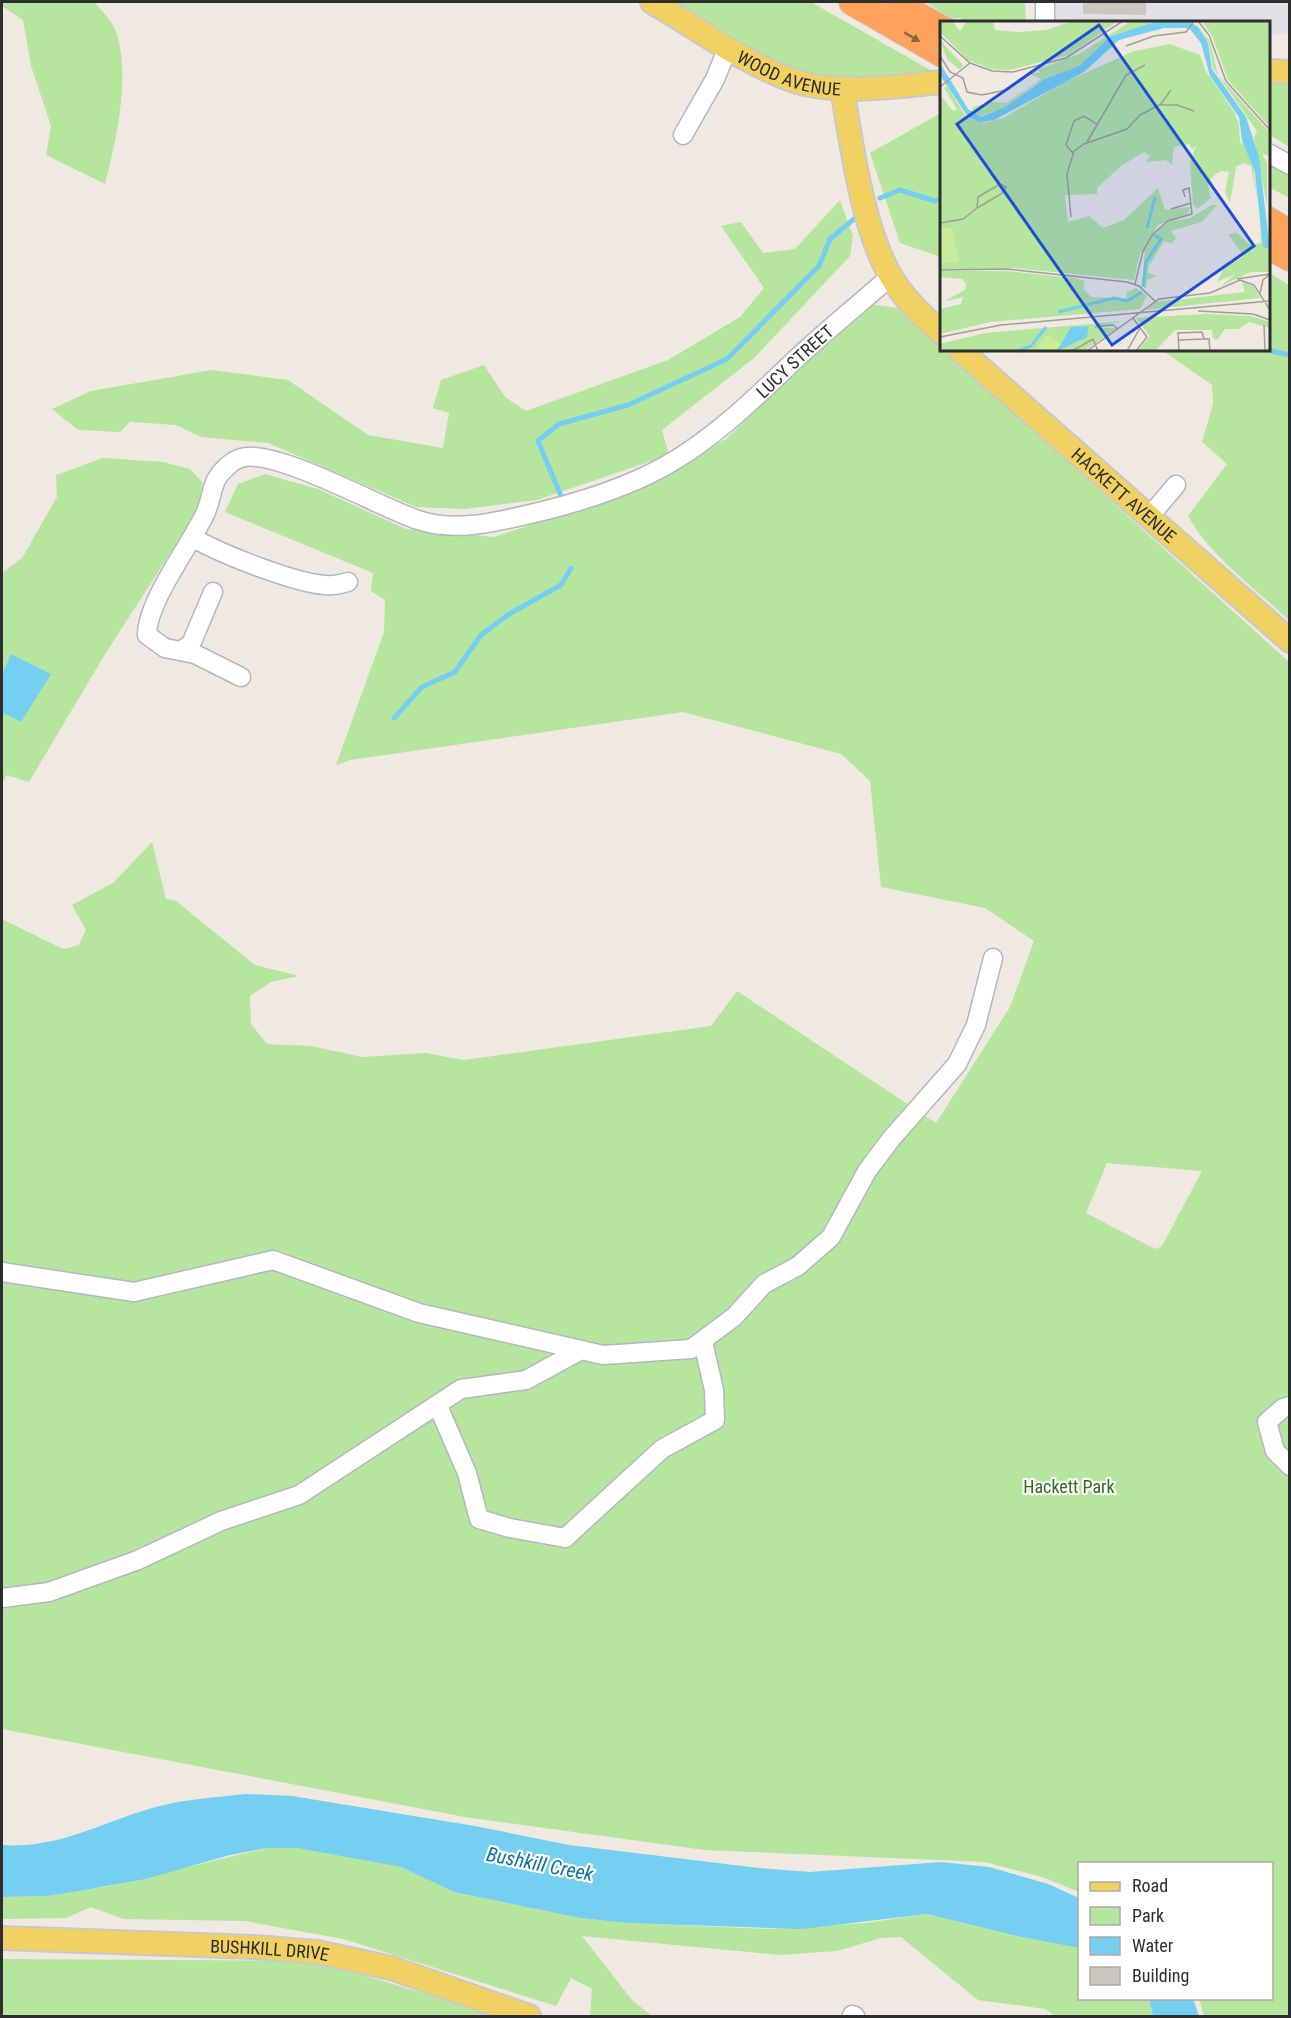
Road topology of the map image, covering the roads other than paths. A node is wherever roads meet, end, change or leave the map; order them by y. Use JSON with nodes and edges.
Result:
{"nodes":[{"id":1,"x":652,"y":2,"type":"edge"},
{"id":2,"x":852,"y":2,"type":"edge"},
{"id":3,"x":1045,"y":2,"type":"edge"},
{"id":4,"x":889,"y":10,"type":"edge"},
{"id":5,"x":1045,"y":21,"type":"edge"},
{"id":6,"x":940,"y":27,"type":"edge"},
{"id":7,"x":728,"y":47,"type":"junction"},
{"id":8,"x":940,"y":52,"type":"edge"},
{"id":9,"x":1270,"y":71,"type":"edge"},
{"id":10,"x":1290,"y":72,"type":"edge"},
{"id":11,"x":940,"y":82,"type":"edge"},
{"id":12,"x":842,"y":88,"type":"junction"},
{"id":13,"x":683,"y":135,"type":"dead end"},
{"id":14,"x":1270,"y":154,"type":"edge"},
{"id":15,"x":1290,"y":165,"type":"edge"},
{"id":16,"x":1270,"y":221,"type":"edge"},
{"id":17,"x":1290,"y":233,"type":"edge"},
{"id":18,"x":1270,"y":247,"type":"edge"},
{"id":19,"x":1290,"y":258,"type":"edge"},
{"id":20,"x":890,"y":277,"type":"junction"},
{"id":21,"x":940,"y":331,"type":"edge"},
{"id":22,"x":961,"y":351,"type":"edge"},
{"id":23,"x":1176,"y":485,"type":"dead end"},
{"id":24,"x":1149,"y":516,"type":"junction"},
{"id":25,"x":195,"y":532,"type":"junction"},
{"id":26,"x":348,"y":582,"type":"dead end"},
{"id":27,"x":213,"y":592,"type":"dead end"},
{"id":28,"x":1290,"y":641,"type":"edge"},
{"id":29,"x":180,"y":651,"type":"junction"},
{"id":30,"x":241,"y":677,"type":"dead end"},
{"id":31,"x":993,"y":958,"type":"dead end"},
{"id":32,"x":2,"y":1272,"type":"edge"},
{"id":33,"x":703,"y":1342,"type":"junction"},
{"id":34,"x":581,"y":1350,"type":"junction"},
{"id":35,"x":438,"y":1406,"type":"junction"},
{"id":36,"x":1290,"y":1406,"type":"edge"},
{"id":37,"x":1290,"y":1466,"type":"edge"},
{"id":38,"x":2,"y":1598,"type":"edge"},
{"id":39,"x":2,"y":1938,"type":"edge"},
{"id":40,"x":529,"y":2016,"type":"edge"}],
"edges":[{"from":1,"to":7,"type":"main road","name":"WOOD AVENUE"},
{"from":2,"to":4,"type":"highway"},
{"from":3,"to":5,"type":"street"},
{"from":4,"to":6,"type":"highway"},
{"from":4,"to":8,"type":"highway","one_way":true},
{"from":7,"to":12,"type":"main road","name":"WOOD AVENUE"},
{"from":7,"to":13,"type":"street"},
{"from":9,"to":10,"type":"main road"},
{"from":11,"to":12,"type":"main road","name":"WOOD AVENUE"},
{"from":12,"to":20,"type":"main road"},
{"from":14,"to":15,"type":"street"},
{"from":16,"to":17,"type":"highway"},
{"from":18,"to":19,"type":"highway"},
{"from":20,"to":21,"type":"main road"},
{"from":20,"to":25,"type":"street","name":"LUCY STREET"},
{"from":22,"to":24,"type":"main road","name":"HACKETT AVENUE"},
{"from":23,"to":24,"type":"street"},
{"from":24,"to":28,"type":"main road","name":"HACKETT AVENUE"},
{"from":25,"to":26,"type":"street"},
{"from":25,"to":29,"type":"street"},
{"from":27,"to":29,"type":"street"},
{"from":29,"to":30,"type":"street"},
{"from":31,"to":33,"type":"street"},
{"from":32,"to":34,"type":"street"},
{"from":33,"to":34,"type":"street"},
{"from":33,"to":35,"type":"street"},
{"from":34,"to":35,"type":"street"},
{"from":35,"to":38,"type":"street"},
{"from":36,"to":37,"type":"street"},
{"from":39,"to":40,"type":"main road","name":"BUSHKILL DRIVE"}]}
